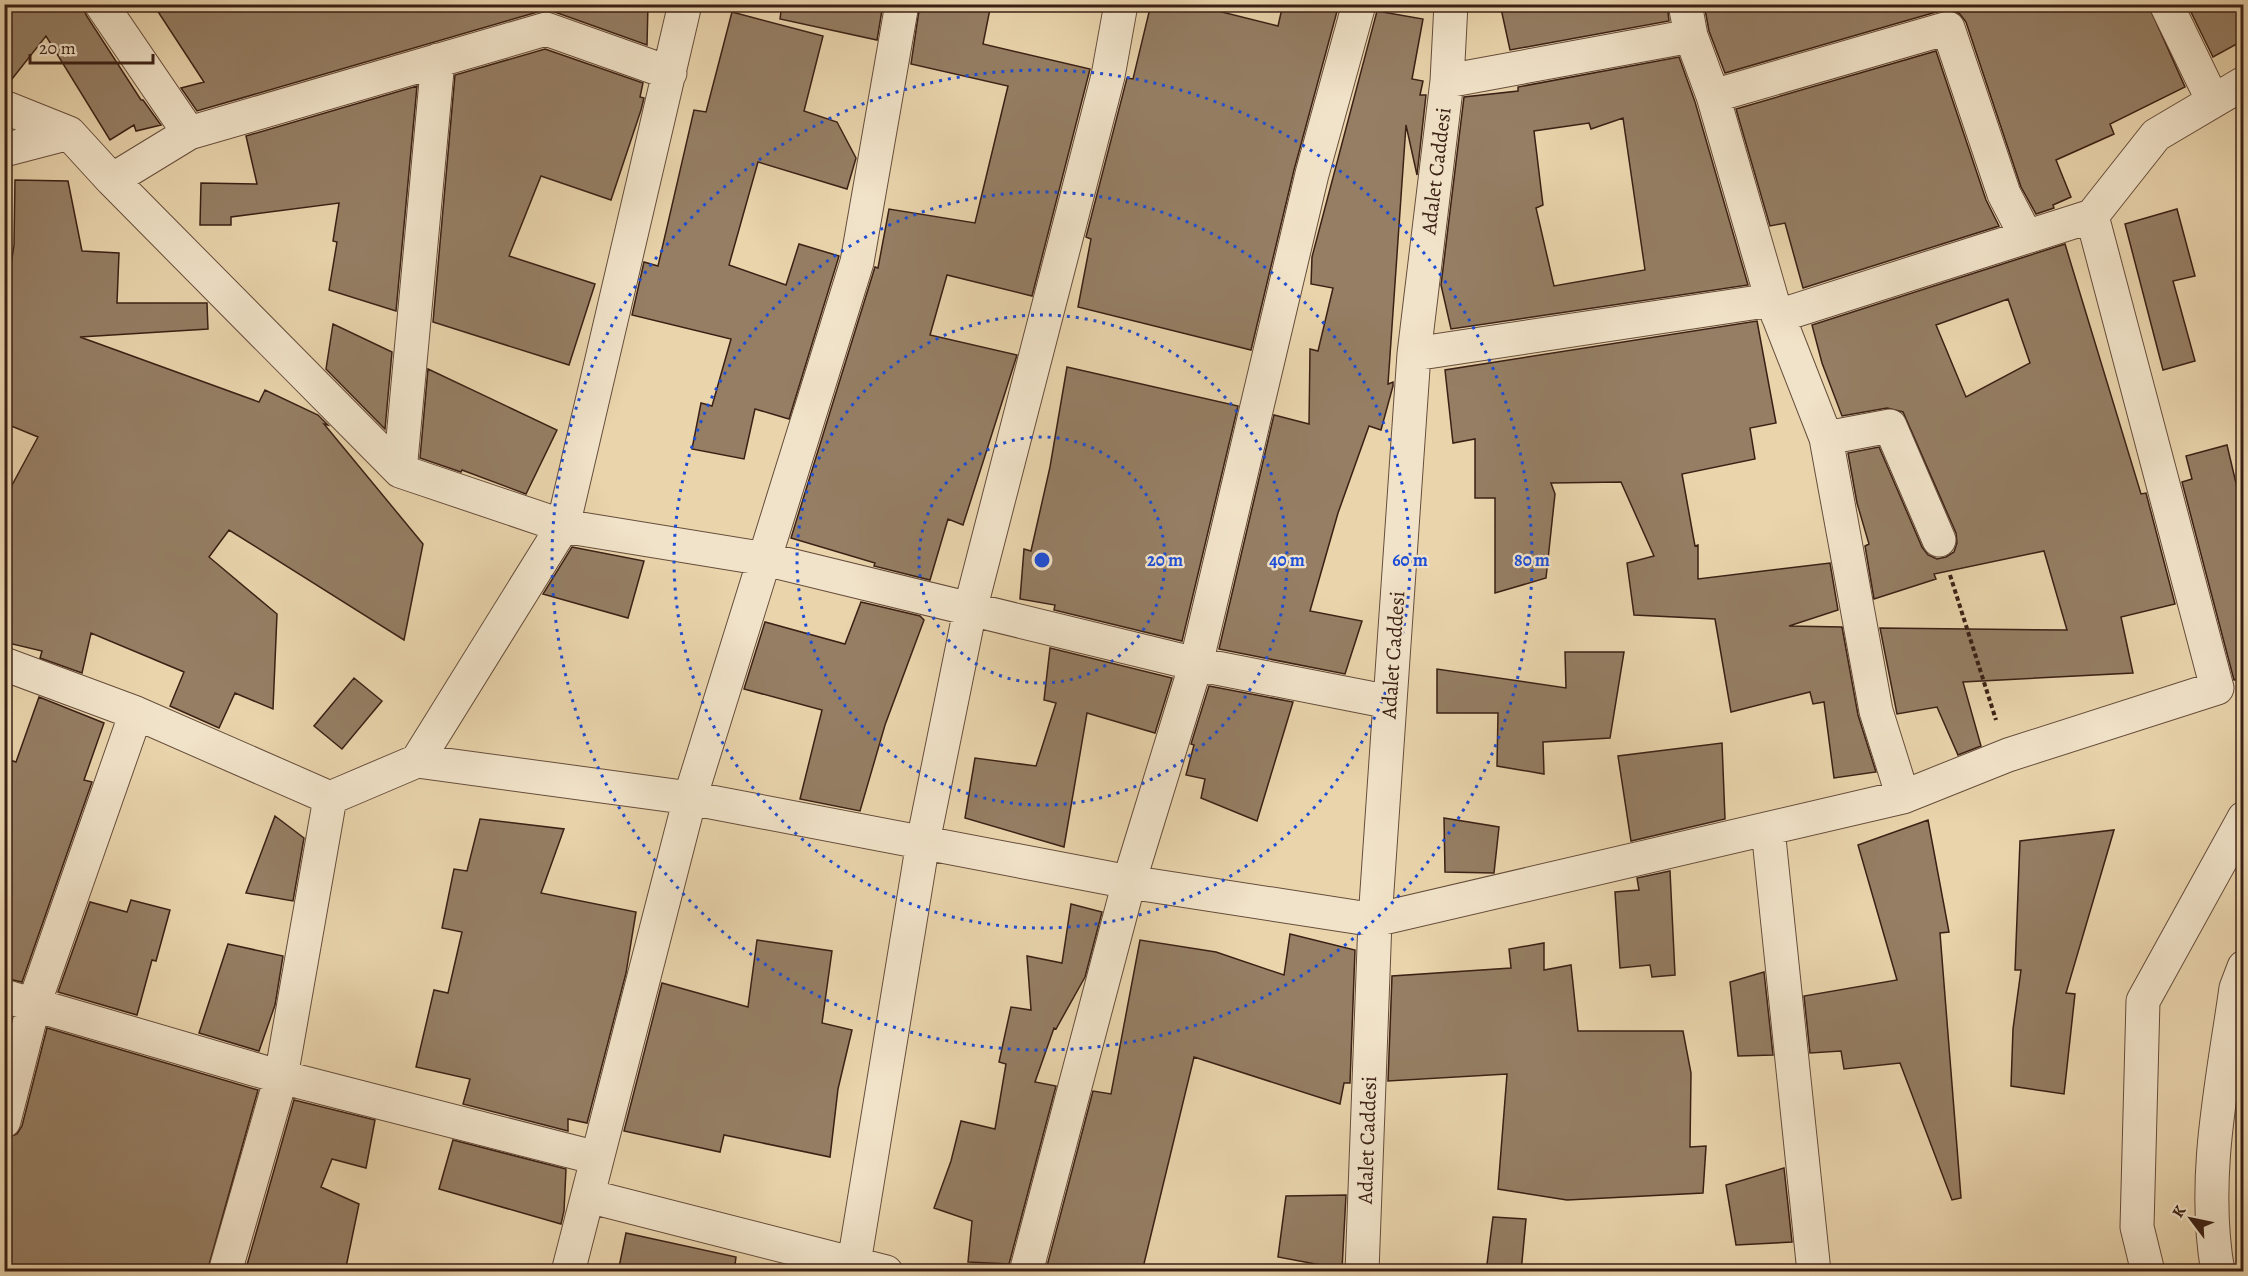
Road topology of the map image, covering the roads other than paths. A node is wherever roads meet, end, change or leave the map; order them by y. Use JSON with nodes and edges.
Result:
{"nodes":[{"id":1,"x":101,"y":4,"type":"edge"},
{"id":2,"x":685,"y":4,"type":"edge"},
{"id":3,"x":902,"y":4,"type":"edge"},
{"id":4,"x":1121,"y":4,"type":"edge"},
{"id":5,"x":1359,"y":4,"type":"edge"},
{"id":6,"x":1451,"y":4,"type":"edge"},
{"id":7,"x":1685,"y":4,"type":"edge"},
{"id":8,"x":2166,"y":4,"type":"edge"},
{"id":9,"x":1691,"y":36,"type":"junction"},
{"id":10,"x":438,"y":60,"type":"junction"},
{"id":11,"x":670,"y":73,"type":"junction"},
{"id":12,"x":1447,"y":81,"type":"junction"},
{"id":13,"x":2244,"y":83,"type":"edge"},
{"id":14,"x":1713,"y":96,"type":"junction"},
{"id":15,"x":2213,"y":101,"type":"junction"},
{"id":16,"x":4,"y":107,"type":"edge"},
{"id":17,"x":69,"y":133,"type":"junction"},
{"id":18,"x":189,"y":133,"type":"junction"},
{"id":19,"x":4,"y":150,"type":"edge"},
{"id":20,"x":112,"y":180,"type":"junction"},
{"id":21,"x":2092,"y":216,"type":"junction"},
{"id":22,"x":2026,"y":236,"type":"junction"},
{"id":23,"x":1775,"y":308,"type":"junction"},
{"id":24,"x":1414,"y":354,"type":"junction"},
{"id":25,"x":1826,"y":438,"type":"junction"},
{"id":26,"x":400,"y":471,"type":"junction"},
{"id":27,"x":563,"y":526,"type":"junction"},
{"id":28,"x":1939,"y":540,"type":"road end"},
{"id":29,"x":765,"y":559,"type":"junction"},
{"id":30,"x":970,"y":610,"type":"junction"},
{"id":31,"x":4,"y":664,"type":"edge"},
{"id":32,"x":1196,"y":664,"type":"junction"},
{"id":33,"x":1390,"y":702,"type":"junction"},
{"id":34,"x":136,"y":713,"type":"junction"},
{"id":35,"x":417,"y":761,"type":"junction"},
{"id":36,"x":1903,"y":796,"type":"junction"},
{"id":37,"x":330,"y":798,"type":"junction"},
{"id":38,"x":690,"y":798,"type":"junction"},
{"id":39,"x":2244,"y":818,"type":"edge"},
{"id":40,"x":1768,"y":828,"type":"junction"},
{"id":41,"x":923,"y":842,"type":"junction"},
{"id":42,"x":1129,"y":882,"type":"junction"},
{"id":43,"x":1375,"y":920,"type":"junction"},
{"id":44,"x":2244,"y":967,"type":"edge"},
{"id":45,"x":19,"y":1000,"type":"edge"},
{"id":46,"x":281,"y":1077,"type":"junction"},
{"id":47,"x":4,"y":1121,"type":"edge"},
{"id":48,"x":597,"y":1158,"type":"junction"},
{"id":49,"x":588,"y":1196,"type":"junction"},
{"id":50,"x":854,"y":1263,"type":"junction"},
{"id":51,"x":225,"y":1272,"type":"edge"},
{"id":52,"x":568,"y":1272,"type":"edge"},
{"id":53,"x":886,"y":1272,"type":"edge"},
{"id":54,"x":1026,"y":1272,"type":"edge"},
{"id":55,"x":1362,"y":1272,"type":"edge"},
{"id":56,"x":1814,"y":1272,"type":"edge"},
{"id":57,"x":2148,"y":1272,"type":"edge"},
{"id":58,"x":2218,"y":1272,"type":"edge"}],
"edges":[{"from":1,"to":18,"type":"street"},
{"from":2,"to":11,"type":"street"},
{"from":3,"to":29,"type":"street"},
{"from":4,"to":30,"type":"street"},
{"from":5,"to":32,"type":"street"},
{"from":6,"to":12,"type":"street","name":"Adalet Caddesi"},
{"from":7,"to":9,"type":"street"},
{"from":8,"to":15,"type":"street"},
{"from":9,"to":12,"type":"street"},
{"from":9,"to":14,"type":"street"},
{"from":10,"to":11,"type":"street"},
{"from":10,"to":18,"type":"street"},
{"from":10,"to":26,"type":"street"},
{"from":11,"to":27,"type":"street"},
{"from":12,"to":24,"type":"street","name":"Adalet Caddesi"},
{"from":13,"to":15,"type":"street"},
{"from":14,"to":22,"type":"street"},
{"from":14,"to":23,"type":"street"},
{"from":15,"to":21,"type":"street"},
{"from":16,"to":17,"type":"street"},
{"from":17,"to":19,"type":"street"},
{"from":17,"to":20,"type":"street"},
{"from":18,"to":20,"type":"street"},
{"from":20,"to":26,"type":"street"},
{"from":21,"to":22,"type":"street"},
{"from":21,"to":36,"type":"street"},
{"from":22,"to":23,"type":"street"},
{"from":23,"to":24,"type":"street"},
{"from":23,"to":25,"type":"street"},
{"from":24,"to":33,"type":"street","name":"Adalet Caddesi"},
{"from":25,"to":28,"type":"street"},
{"from":25,"to":36,"type":"street"},
{"from":26,"to":27,"type":"street"},
{"from":27,"to":29,"type":"street"},
{"from":27,"to":35,"type":"street"},
{"from":29,"to":30,"type":"street"},
{"from":29,"to":38,"type":"street"},
{"from":30,"to":32,"type":"street"},
{"from":30,"to":41,"type":"street"},
{"from":31,"to":34,"type":"street"},
{"from":32,"to":33,"type":"street"},
{"from":32,"to":42,"type":"street"},
{"from":33,"to":43,"type":"street","name":"Adalet Caddesi"},
{"from":34,"to":37,"type":"street"},
{"from":34,"to":45,"type":"street"},
{"from":35,"to":37,"type":"street"},
{"from":35,"to":38,"type":"street"},
{"from":36,"to":40,"type":"street"},
{"from":37,"to":46,"type":"street"},
{"from":38,"to":41,"type":"street"},
{"from":38,"to":48,"type":"street"},
{"from":39,"to":57,"type":"street"},
{"from":40,"to":43,"type":"street"},
{"from":40,"to":56,"type":"street"},
{"from":41,"to":42,"type":"street"},
{"from":41,"to":50,"type":"street"},
{"from":42,"to":43,"type":"street"},
{"from":42,"to":54,"type":"street"},
{"from":43,"to":55,"type":"street","name":"Adalet Caddesi"},
{"from":44,"to":58,"type":"street"},
{"from":45,"to":46,"type":"street"},
{"from":45,"to":47,"type":"street"},
{"from":46,"to":48,"type":"street"},
{"from":46,"to":51,"type":"street"},
{"from":48,"to":49,"type":"street"},
{"from":49,"to":50,"type":"street"},
{"from":49,"to":52,"type":"street"},
{"from":50,"to":53,"type":"street"}]}
